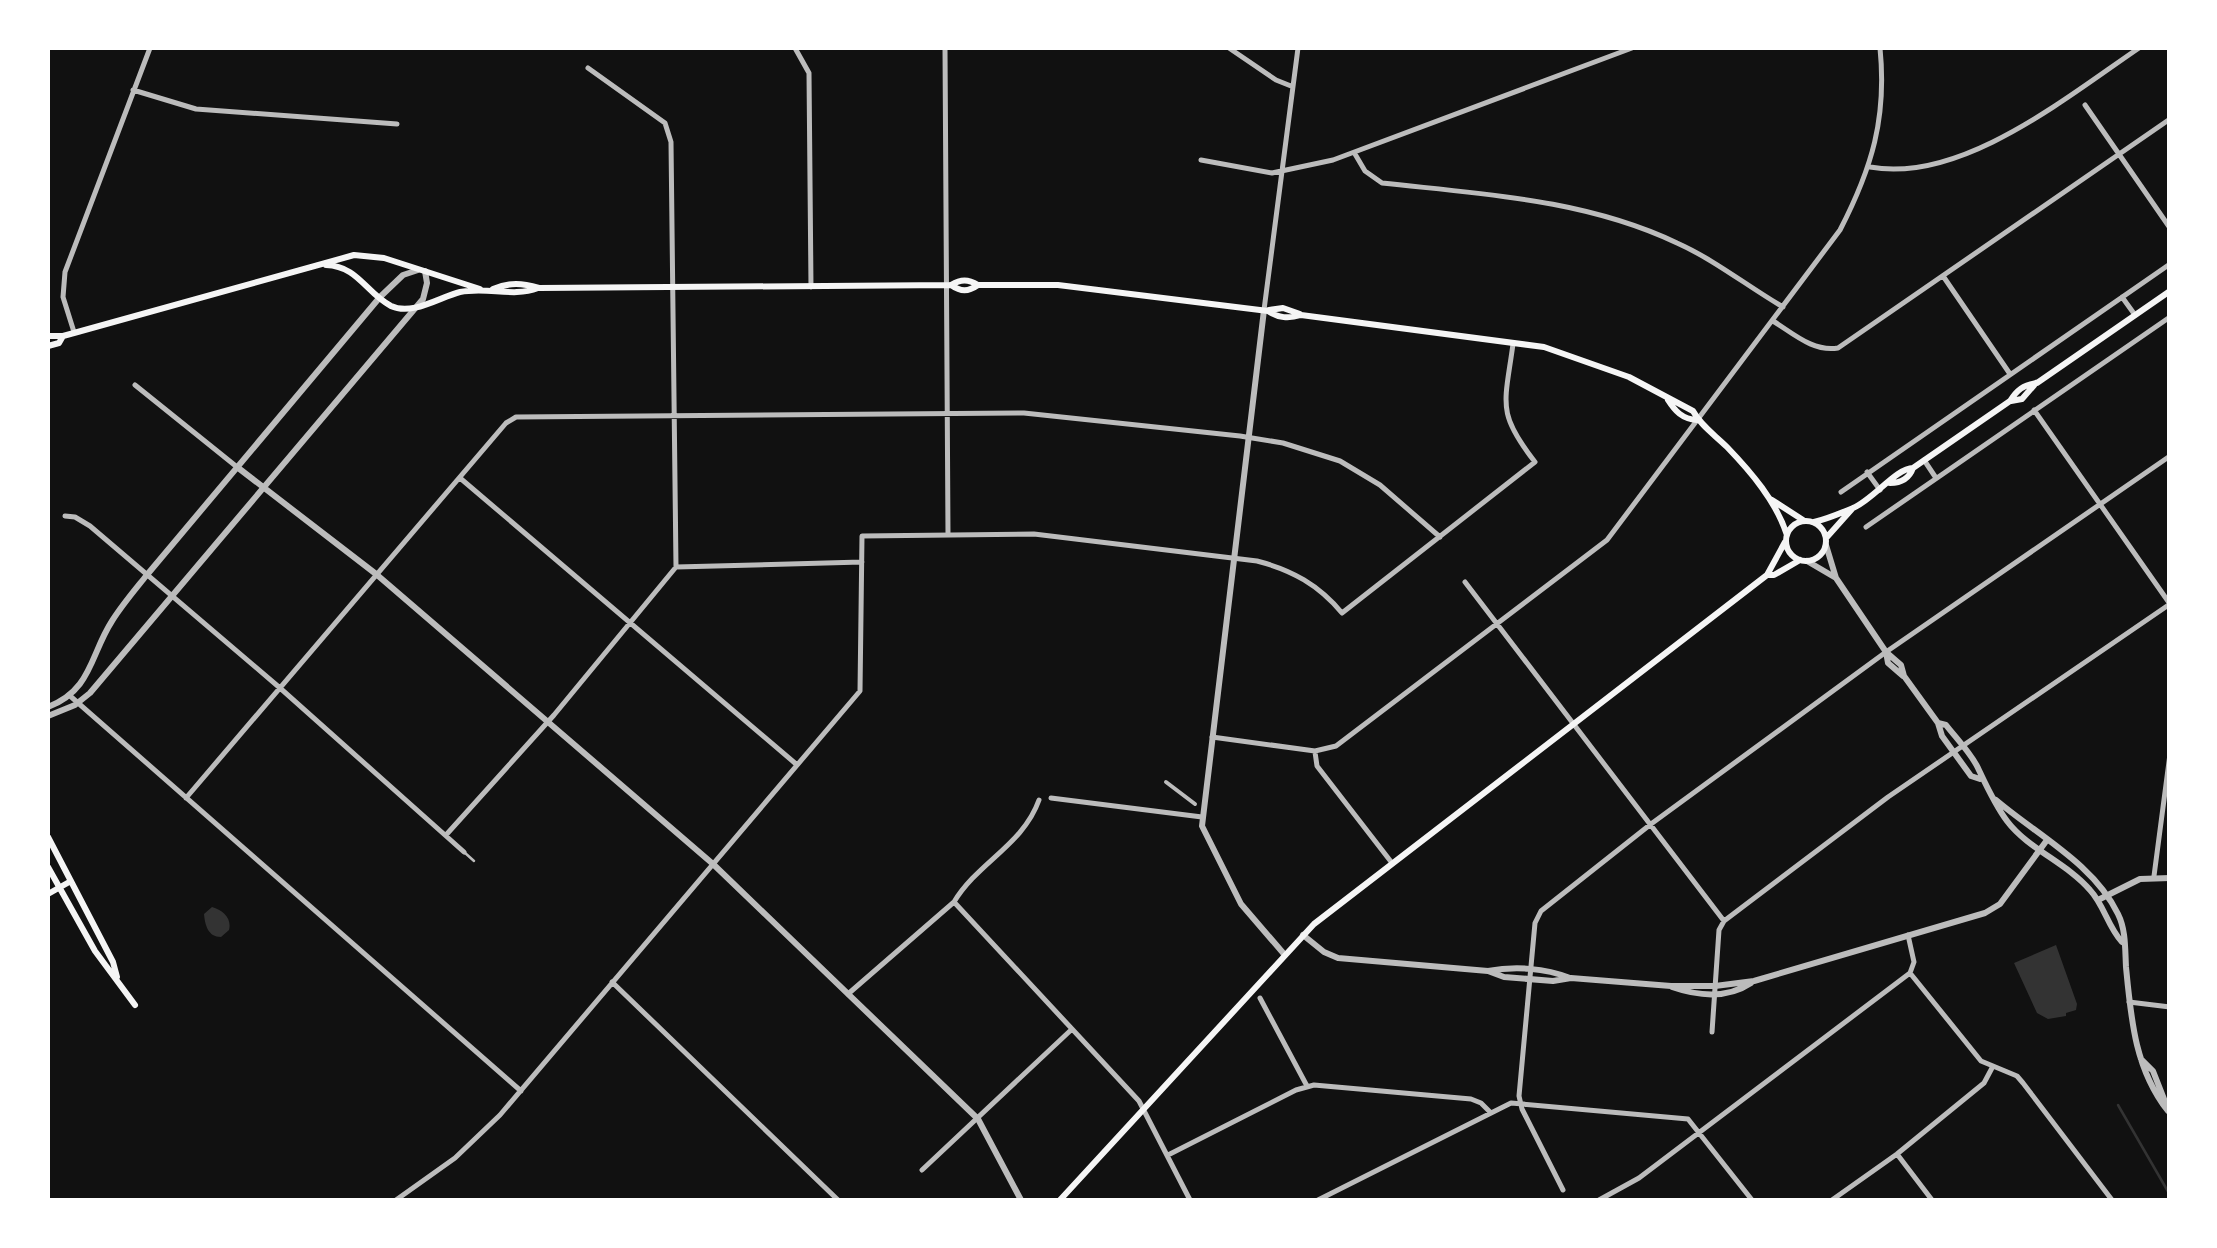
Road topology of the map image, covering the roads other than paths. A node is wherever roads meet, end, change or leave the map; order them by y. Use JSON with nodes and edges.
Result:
{"nodes":[{"id":1,"x":150,"y":48,"type":"edge"},
{"id":2,"x":795,"y":48,"type":"edge"},
{"id":3,"x":944,"y":48,"type":"edge"},
{"id":4,"x":1229,"y":48,"type":"edge"},
{"id":5,"x":1298,"y":48,"type":"edge"},
{"id":6,"x":1632,"y":48,"type":"edge"},
{"id":7,"x":1880,"y":48,"type":"edge"},
{"id":8,"x":2139,"y":48,"type":"edge"},
{"id":9,"x":588,"y":68,"type":"dead end"},
{"id":10,"x":1291,"y":86,"type":"junction"},
{"id":11,"x":133,"y":90,"type":"junction"},
{"id":12,"x":2084,"y":104,"type":"dead end"},
{"id":13,"x":2170,"y":119,"type":"edge"},
{"id":14,"x":396,"y":124,"type":"dead end"},
{"id":15,"x":1356,"y":154,"type":"junction"},
{"id":16,"x":2118,"y":154,"type":"junction"},
{"id":17,"x":1201,"y":160,"type":"dead end"},
{"id":18,"x":1870,"y":166,"type":"junction"},
{"id":19,"x":1281,"y":171,"type":"junction"},
{"id":20,"x":2170,"y":228,"type":"edge"},
{"id":21,"x":320,"y":264,"type":"junction"},
{"id":22,"x":2170,"y":264,"type":"edge"},
{"id":23,"x":422,"y":270,"type":"junction"},
{"id":24,"x":1944,"y":276,"type":"junction"},
{"id":25,"x":948,"y":285,"type":"junction"},
{"id":26,"x":811,"y":286,"type":"junction"},
{"id":27,"x":480,"y":288,"type":"junction"},
{"id":28,"x":673,"y":288,"type":"junction"},
{"id":29,"x":2170,"y":291,"type":"edge"},
{"id":30,"x":380,"y":297,"type":"junction"},
{"id":31,"x":2122,"y":297,"type":"junction"},
{"id":32,"x":418,"y":307,"type":"junction"},
{"id":33,"x":1784,"y":307,"type":"junction"},
{"id":34,"x":1266,"y":311,"type":"junction"},
{"id":35,"x":2135,"y":315,"type":"junction"},
{"id":36,"x":2170,"y":317,"type":"edge"},
{"id":37,"x":1774,"y":321,"type":"junction"},
{"id":38,"x":74,"y":333,"type":"junction"},
{"id":39,"x":48,"y":336,"type":"edge"},
{"id":40,"x":64,"y":336,"type":"junction"},
{"id":41,"x":1513,"y":341,"type":"junction"},
{"id":42,"x":48,"y":346,"type":"edge"},
{"id":43,"x":2010,"y":374,"type":"junction"},
{"id":44,"x":135,"y":385,"type":"dead end"},
{"id":45,"x":2034,"y":410,"type":"junction"},
{"id":46,"x":947,"y":414,"type":"junction"},
{"id":47,"x":674,"y":415,"type":"junction"},
{"id":48,"x":1698,"y":420,"type":"junction"},
{"id":49,"x":1248,"y":438,"type":"junction"},
{"id":50,"x":2170,"y":456,"type":"edge"},
{"id":51,"x":1924,"y":460,"type":"junction"},
{"id":52,"x":238,"y":467,"type":"junction"},
{"id":53,"x":1867,"y":472,"type":"junction"},
{"id":54,"x":460,"y":478,"type":"junction"},
{"id":55,"x":1936,"y":478,"type":"junction"},
{"id":56,"x":265,"y":488,"type":"junction"},
{"id":57,"x":1880,"y":490,"type":"junction"},
{"id":58,"x":1841,"y":492,"type":"dead end"},
{"id":59,"x":1771,"y":500,"type":"junction"},
{"id":60,"x":2100,"y":504,"type":"junction"},
{"id":61,"x":1852,"y":508,"type":"junction"},
{"id":62,"x":65,"y":516,"type":"dead end"},
{"id":63,"x":1804,"y":521,"type":"junction"},
{"id":64,"x":1814,"y":522,"type":"junction"},
{"id":65,"x":1866,"y":527,"type":"dead end"},
{"id":66,"x":948,"y":534,"type":"junction"},
{"id":67,"x":1440,"y":538,"type":"junction"},
{"id":68,"x":1786,"y":538,"type":"junction"},
{"id":69,"x":1826,"y":542,"type":"junction"},
{"id":70,"x":1234,"y":558,"type":"junction"},
{"id":71,"x":1804,"y":561,"type":"junction"},
{"id":72,"x":862,"y":562,"type":"junction"},
{"id":73,"x":676,"y":567,"type":"junction"},
{"id":74,"x":376,"y":574,"type":"junction"},
{"id":75,"x":1767,"y":575,"type":"junction"},
{"id":76,"x":146,"y":576,"type":"junction"},
{"id":77,"x":1836,"y":578,"type":"junction"},
{"id":78,"x":1466,"y":582,"type":"dead end"},
{"id":79,"x":172,"y":597,"type":"junction"},
{"id":80,"x":2170,"y":604,"type":"edge"},
{"id":81,"x":1496,"y":622,"type":"junction"},
{"id":82,"x":632,"y":624,"type":"junction"},
{"id":83,"x":1886,"y":652,"type":"junction"},
{"id":84,"x":280,"y":688,"type":"junction"},
{"id":85,"x":69,"y":696,"type":"junction"},
{"id":86,"x":77,"y":703,"type":"junction"},
{"id":87,"x":48,"y":707,"type":"edge"},
{"id":88,"x":48,"y":716,"type":"edge"},
{"id":89,"x":547,"y":721,"type":"junction"},
{"id":90,"x":1575,"y":723,"type":"junction"},
{"id":91,"x":1938,"y":723,"type":"junction"},
{"id":92,"x":1212,"y":738,"type":"junction"},
{"id":93,"x":1962,"y":746,"type":"junction"},
{"id":94,"x":1315,"y":751,"type":"junction"},
{"id":95,"x":1954,"y":752,"type":"junction"},
{"id":96,"x":2170,"y":754,"type":"edge"},
{"id":97,"x":796,"y":764,"type":"junction"},
{"id":98,"x":1980,"y":779,"type":"junction"},
{"id":99,"x":1166,"y":782,"type":"dead end"},
{"id":100,"x":186,"y":798,"type":"junction"},
{"id":101,"x":1051,"y":798,"type":"joint"},
{"id":102,"x":1039,"y":800,"type":"joint"},
{"id":103,"x":1996,"y":800,"type":"junction"},
{"id":104,"x":1195,"y":804,"type":"dead end"},
{"id":105,"x":1202,"y":817,"type":"junction"},
{"id":106,"x":1651,"y":824,"type":"junction"},
{"id":107,"x":446,"y":834,"type":"junction"},
{"id":108,"x":48,"y":837,"type":"edge"},
{"id":109,"x":2047,"y":840,"type":"junction"},
{"id":110,"x":2041,"y":849,"type":"junction"},
{"id":111,"x":464,"y":852,"type":"joint"},
{"id":112,"x":474,"y":861,"type":"dead end"},
{"id":113,"x":1392,"y":863,"type":"junction"},
{"id":114,"x":713,"y":864,"type":"junction"},
{"id":115,"x":48,"y":866,"type":"edge"},
{"id":116,"x":65,"y":869,"type":"junction"},
{"id":117,"x":2154,"y":876,"type":"junction"},
{"id":118,"x":50,"y":877,"type":"edge"},
{"id":119,"x":2170,"y":878,"type":"edge"},
{"id":120,"x":72,"y":881,"type":"junction"},
{"id":121,"x":59,"y":888,"type":"junction"},
{"id":122,"x":48,"y":894,"type":"edge"},
{"id":123,"x":2108,"y":895,"type":"junction"},
{"id":124,"x":2098,"y":900,"type":"junction"},
{"id":125,"x":954,"y":902,"type":"junction"},
{"id":126,"x":1724,"y":922,"type":"junction"},
{"id":127,"x":1303,"y":935,"type":"junction"},
{"id":128,"x":1908,"y":936,"type":"junction"},
{"id":129,"x":2123,"y":942,"type":"junction"},
{"id":130,"x":1284,"y":954,"type":"junction"},
{"id":131,"x":1910,"y":973,"type":"junction"},
{"id":132,"x":1530,"y":975,"type":"junction"},
{"id":133,"x":117,"y":979,"type":"junction"},
{"id":134,"x":612,"y":982,"type":"junction"},
{"id":135,"x":1715,"y":990,"type":"junction"},
{"id":136,"x":848,"y":994,"type":"junction"},
{"id":137,"x":1260,"y":998,"type":"dead end"},
{"id":138,"x":2129,"y":1002,"type":"junction"},
{"id":139,"x":135,"y":1005,"type":"dead end"},
{"id":140,"x":2170,"y":1007,"type":"edge"},
{"id":141,"x":1071,"y":1030,"type":"junction"},
{"id":142,"x":1712,"y":1032,"type":"dead end"},
{"id":143,"x":1992,"y":1068,"type":"junction"},
{"id":144,"x":1307,"y":1086,"type":"junction"},
{"id":145,"x":522,"y":1091,"type":"junction"},
{"id":146,"x":1520,"y":1101,"type":"junction"},
{"id":147,"x":1143,"y":1109,"type":"junction"},
{"id":148,"x":1490,"y":1112,"type":"junction"},
{"id":149,"x":2169,"y":1112,"type":"edge"},
{"id":150,"x":978,"y":1119,"type":"junction"},
{"id":151,"x":1700,"y":1131,"type":"junction"},
{"id":152,"x":1897,"y":1154,"type":"junction"},
{"id":153,"x":1168,"y":1155,"type":"junction"},
{"id":154,"x":922,"y":1170,"type":"dead end"},
{"id":155,"x":1563,"y":1190,"type":"dead end"},
{"id":156,"x":407,"y":1198,"type":"edge"},
{"id":157,"x":396,"y":1200,"type":"edge"},
{"id":158,"x":838,"y":1200,"type":"edge"},
{"id":159,"x":1021,"y":1200,"type":"edge"},
{"id":160,"x":1060,"y":1200,"type":"edge"},
{"id":161,"x":1190,"y":1200,"type":"edge"},
{"id":162,"x":1318,"y":1200,"type":"edge"},
{"id":163,"x":1599,"y":1200,"type":"edge"},
{"id":164,"x":1752,"y":1200,"type":"edge"},
{"id":165,"x":1832,"y":1200,"type":"edge"},
{"id":166,"x":1932,"y":1200,"type":"edge"},
{"id":167,"x":2112,"y":1200,"type":"edge"}],
"edges":[{"from":1,"to":11,"type":"street"},
{"from":2,"to":26,"type":"street"},
{"from":3,"to":25,"type":"street"},
{"from":4,"to":10,"type":"street"},
{"from":5,"to":10,"type":"street"},
{"from":6,"to":15,"type":"street"},
{"from":7,"to":18,"type":"street"},
{"from":8,"to":18,"type":"street"},
{"from":9,"to":28,"type":"street"},
{"from":10,"to":19,"type":"street"},
{"from":11,"to":14,"type":"street"},
{"from":11,"to":38,"type":"street"},
{"from":12,"to":16,"type":"street"},
{"from":13,"to":16,"type":"street"},
{"from":15,"to":19,"type":"street"},
{"from":15,"to":33,"type":"street"},
{"from":16,"to":20,"type":"street"},
{"from":16,"to":24,"type":"street"},
{"from":17,"to":19,"type":"street"},
{"from":18,"to":33,"type":"street"},
{"from":19,"to":34,"type":"street"},
{"from":21,"to":23,"type":"main road"},
{"from":21,"to":30,"type":"main road"},
{"from":21,"to":38,"type":"main road"},
{"from":22,"to":31,"type":"street"},
{"from":23,"to":27,"type":"main road"},
{"from":23,"to":30,"type":"street"},
{"from":23,"to":32,"type":"street"},
{"from":24,"to":37,"type":"street"},
{"from":24,"to":43,"type":"street"},
{"from":25,"to":26,"type":"main road"},
{"from":25,"to":34,"type":"main road"},
{"from":25,"to":46,"type":"street"},
{"from":26,"to":28,"type":"main road"},
{"from":27,"to":28,"type":"main road"},
{"from":27,"to":32,"type":"main road"},
{"from":28,"to":47,"type":"street"},
{"from":29,"to":35,"type":"main road"},
{"from":30,"to":32,"type":"main road"},
{"from":30,"to":52,"type":"street"},
{"from":31,"to":35,"type":"street"},
{"from":31,"to":43,"type":"street"},
{"from":32,"to":56,"type":"street"},
{"from":33,"to":37,"type":"street"},
{"from":34,"to":41,"type":"main road"},
{"from":34,"to":49,"type":"street"},
{"from":35,"to":51,"type":"main road"},
{"from":36,"to":45,"type":"street"},
{"from":37,"to":48,"type":"street"},
{"from":38,"to":40,"type":"main road"},
{"from":39,"to":40,"type":"main road"},
{"from":40,"to":42,"type":"main road"},
{"from":41,"to":48,"type":"main road"},
{"from":41,"to":67,"type":"street"},
{"from":43,"to":53,"type":"street"},
{"from":44,"to":52,"type":"street"},
{"from":45,"to":55,"type":"street"},
{"from":45,"to":60,"type":"street"},
{"from":46,"to":47,"type":"street"},
{"from":46,"to":49,"type":"street"},
{"from":46,"to":66,"type":"street"},
{"from":47,"to":54,"type":"street"},
{"from":47,"to":73,"type":"street"},
{"from":48,"to":59,"type":"main road"},
{"from":48,"to":81,"type":"street"},
{"from":49,"to":67,"type":"street"},
{"from":49,"to":70,"type":"street"},
{"from":50,"to":60,"type":"street"},
{"from":51,"to":55,"type":"street"},
{"from":51,"to":57,"type":"main road"},
{"from":52,"to":56,"type":"street"},
{"from":52,"to":76,"type":"street"},
{"from":53,"to":57,"type":"street"},
{"from":53,"to":58,"type":"street"},
{"from":54,"to":74,"type":"street"},
{"from":54,"to":82,"type":"street"},
{"from":55,"to":65,"type":"street"},
{"from":56,"to":74,"type":"street"},
{"from":56,"to":79,"type":"street"},
{"from":57,"to":61,"type":"main road"},
{"from":59,"to":63,"type":"main road"},
{"from":59,"to":68,"type":"main road"},
{"from":60,"to":80,"type":"street"},
{"from":60,"to":83,"type":"street"},
{"from":61,"to":64,"type":"main road"},
{"from":61,"to":69,"type":"main road"},
{"from":62,"to":76,"type":"street"},
{"from":63,"to":64,"type":"main road"},
{"from":63,"to":68,"type":"main road"},
{"from":64,"to":69,"type":"main road"},
{"from":66,"to":70,"type":"street"},
{"from":66,"to":72,"type":"street"},
{"from":67,"to":70,"type":"street"},
{"from":68,"to":71,"type":"main road"},
{"from":68,"to":75,"type":"main road"},
{"from":69,"to":71,"type":"main road"},
{"from":69,"to":77,"type":"street"},
{"from":70,"to":92,"type":"street"},
{"from":71,"to":75,"type":"main road"},
{"from":71,"to":77,"type":"street"},
{"from":72,"to":73,"type":"street"},
{"from":72,"to":97,"type":"street"},
{"from":73,"to":82,"type":"street"},
{"from":74,"to":84,"type":"street"},
{"from":74,"to":89,"type":"street"},
{"from":75,"to":90,"type":"main road"},
{"from":76,"to":79,"type":"street"},
{"from":76,"to":85,"type":"street"},
{"from":77,"to":83,"type":"street"},
{"from":78,"to":81,"type":"street"},
{"from":79,"to":84,"type":"street"},
{"from":79,"to":86,"type":"street"},
{"from":80,"to":93,"type":"street"},
{"from":81,"to":90,"type":"street"},
{"from":81,"to":94,"type":"street"},
{"from":82,"to":89,"type":"street"},
{"from":82,"to":97,"type":"street"},
{"from":83,"to":91,"type":"street"},
{"from":83,"to":106,"type":"street"},
{"from":84,"to":100,"type":"street"},
{"from":84,"to":107,"type":"street"},
{"from":85,"to":86,"type":"street"},
{"from":85,"to":87,"type":"street"},
{"from":86,"to":88,"type":"street"},
{"from":86,"to":100,"type":"street"},
{"from":89,"to":107,"type":"street"},
{"from":89,"to":114,"type":"street"},
{"from":90,"to":106,"type":"street"},
{"from":90,"to":113,"type":"main road"},
{"from":91,"to":93,"type":"street"},
{"from":91,"to":95,"type":"street"},
{"from":92,"to":94,"type":"street"},
{"from":92,"to":105,"type":"street"},
{"from":93,"to":95,"type":"street"},
{"from":93,"to":98,"type":"street"},
{"from":94,"to":113,"type":"street"},
{"from":95,"to":98,"type":"street"},
{"from":95,"to":126,"type":"street"},
{"from":96,"to":117,"type":"street"},
{"from":97,"to":114,"type":"street"},
{"from":98,"to":103,"type":"street"},
{"from":99,"to":104,"type":"street"},
{"from":100,"to":145,"type":"street"},
{"from":101,"to":102,"type":"lane"},
{"from":101,"to":105,"type":"street"},
{"from":102,"to":125,"type":"street"},
{"from":103,"to":109,"type":"street"},
{"from":103,"to":110,"type":"street"},
{"from":105,"to":130,"type":"street"},
{"from":106,"to":126,"type":"street"},
{"from":106,"to":132,"type":"street"},
{"from":107,"to":111,"type":"street"},
{"from":108,"to":116,"type":"main road"},
{"from":109,"to":110,"type":"street"},
{"from":109,"to":123,"type":"street"},
{"from":110,"to":124,"type":"street"},
{"from":110,"to":128,"type":"street"},
{"from":111,"to":112,"type":"lane"},
{"from":113,"to":127,"type":"main road"},
{"from":114,"to":134,"type":"street"},
{"from":114,"to":136,"type":"street"},
{"from":115,"to":118,"type":"main road"},
{"from":116,"to":118,"type":"main road"},
{"from":116,"to":120,"type":"main road"},
{"from":117,"to":119,"type":"street"},
{"from":117,"to":123,"type":"street"},
{"from":118,"to":121,"type":"main road"},
{"from":120,"to":121,"type":"main road"},
{"from":120,"to":133,"type":"main road"},
{"from":121,"to":122,"type":"main road"},
{"from":121,"to":133,"type":"main road"},
{"from":123,"to":124,"type":"street"},
{"from":123,"to":129,"type":"street"},
{"from":124,"to":129,"type":"street"},
{"from":125,"to":136,"type":"street"},
{"from":125,"to":141,"type":"street"},
{"from":126,"to":135,"type":"street"},
{"from":127,"to":130,"type":"main road"},
{"from":127,"to":132,"type":"street"},
{"from":128,"to":131,"type":"street"},
{"from":128,"to":135,"type":"street"},
{"from":129,"to":138,"type":"street"},
{"from":130,"to":147,"type":"main road"},
{"from":131,"to":143,"type":"street"},
{"from":131,"to":151,"type":"street"},
{"from":132,"to":135,"type":"street"},
{"from":132,"to":146,"type":"street"},
{"from":133,"to":139,"type":"main road"},
{"from":134,"to":145,"type":"street"},
{"from":134,"to":158,"type":"street"},
{"from":135,"to":142,"type":"street"},
{"from":136,"to":150,"type":"street"},
{"from":137,"to":144,"type":"street"},
{"from":138,"to":140,"type":"street"},
{"from":138,"to":149,"type":"street"},
{"from":141,"to":147,"type":"street"},
{"from":141,"to":150,"type":"street"},
{"from":143,"to":152,"type":"street"},
{"from":143,"to":167,"type":"street"},
{"from":144,"to":148,"type":"street"},
{"from":144,"to":153,"type":"street"},
{"from":145,"to":156,"type":"street"},
{"from":146,"to":148,"type":"street"},
{"from":146,"to":151,"type":"street"},
{"from":146,"to":155,"type":"street"},
{"from":147,"to":153,"type":"street"},
{"from":147,"to":160,"type":"main road"},
{"from":148,"to":162,"type":"street"},
{"from":150,"to":154,"type":"street"},
{"from":150,"to":159,"type":"street"},
{"from":151,"to":163,"type":"street"},
{"from":151,"to":164,"type":"street"},
{"from":152,"to":165,"type":"street"},
{"from":152,"to":166,"type":"street"},
{"from":153,"to":161,"type":"street"},
{"from":156,"to":157,"type":"street"}]}
